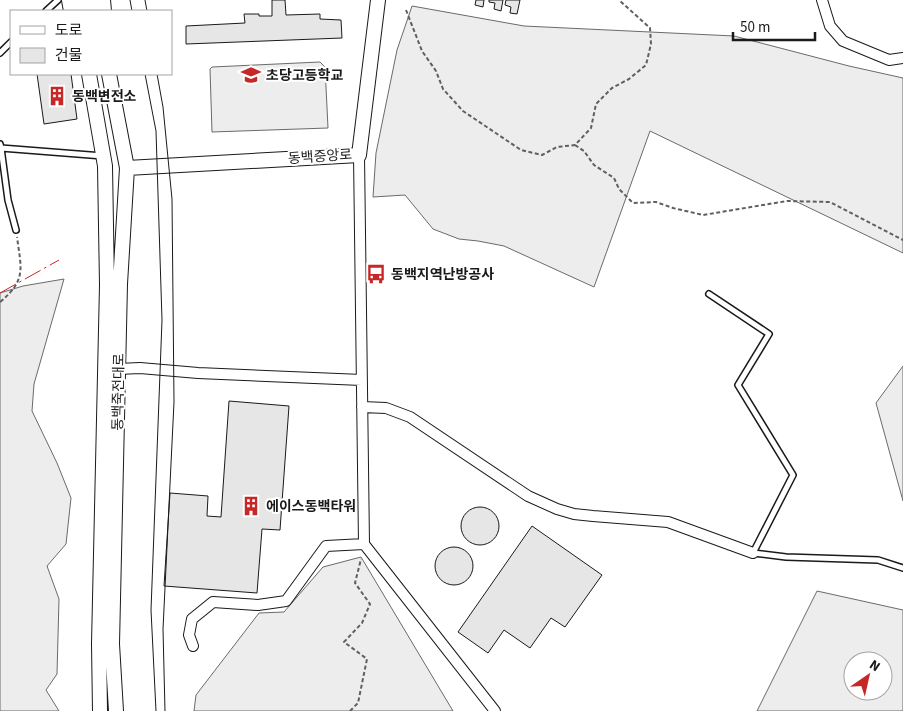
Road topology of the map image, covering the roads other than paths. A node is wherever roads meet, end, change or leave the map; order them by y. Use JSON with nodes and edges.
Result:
{"nodes":[{"id":1,"x":58,"y":0,"type":"edge"},
{"id":2,"x":378,"y":0,"type":"edge"},
{"id":3,"x":822,"y":0,"type":"edge"},
{"id":4,"x":47,"y":10,"type":"edge"},
{"id":5,"x":10,"y":43,"type":"edge"},
{"id":6,"x":0,"y":53,"type":"edge"},
{"id":7,"x":903,"y":58,"type":"edge"},
{"id":8,"x":88,"y":75,"type":"edge"},
{"id":9,"x":109,"y":75,"type":"edge"},
{"id":10,"x":1,"y":146,"type":"edge"},
{"id":11,"x":359,"y":155,"type":"junction"},
{"id":12,"x":104,"y":156,"type":"junction"},
{"id":13,"x":127,"y":168,"type":"junction"},
{"id":14,"x":16,"y":230,"type":"road end"},
{"id":15,"x":709,"y":294,"type":"dead end"},
{"id":16,"x":118,"y":369,"type":"junction"},
{"id":17,"x":362,"y":380,"type":"junction"},
{"id":18,"x":362,"y":406,"type":"junction"},
{"id":19,"x":364,"y":544,"type":"junction"},
{"id":20,"x":753,"y":553,"type":"junction"},
{"id":21,"x":903,"y":568,"type":"edge"},
{"id":22,"x":192,"y":646,"type":"dead end"},
{"id":23,"x":100,"y":711,"type":"edge"},
{"id":24,"x":116,"y":711,"type":"edge"},
{"id":25,"x":495,"y":711,"type":"edge"}],
"edges":[{"from":1,"to":4,"type":"lane"},
{"from":2,"to":11,"type":"main road","name":"동백중앙로"},
{"from":3,"to":7,"type":"street"},
{"from":5,"to":6,"type":"lane"},
{"from":8,"to":12,"type":"main road","name":"동백죽전대로"},
{"from":9,"to":13,"type":"main road","name":"동백죽전대로"},
{"from":10,"to":12,"type":"lane"},
{"from":10,"to":14,"type":"lane"},
{"from":11,"to":13,"type":"main road","name":"동백중앙로"},
{"from":11,"to":17,"type":"street"},
{"from":12,"to":23,"type":"main road","name":"동백죽전대로"},
{"from":13,"to":16,"type":"main road","name":"동백죽전대로"},
{"from":15,"to":20,"type":"lane"},
{"from":16,"to":17,"type":"street"},
{"from":16,"to":24,"type":"main road","name":"동백죽전대로"},
{"from":17,"to":18,"type":"street"},
{"from":18,"to":19,"type":"street"},
{"from":18,"to":20,"type":"street"},
{"from":19,"to":22,"type":"street"},
{"from":19,"to":25,"type":"street"},
{"from":20,"to":21,"type":"lane"}]}
